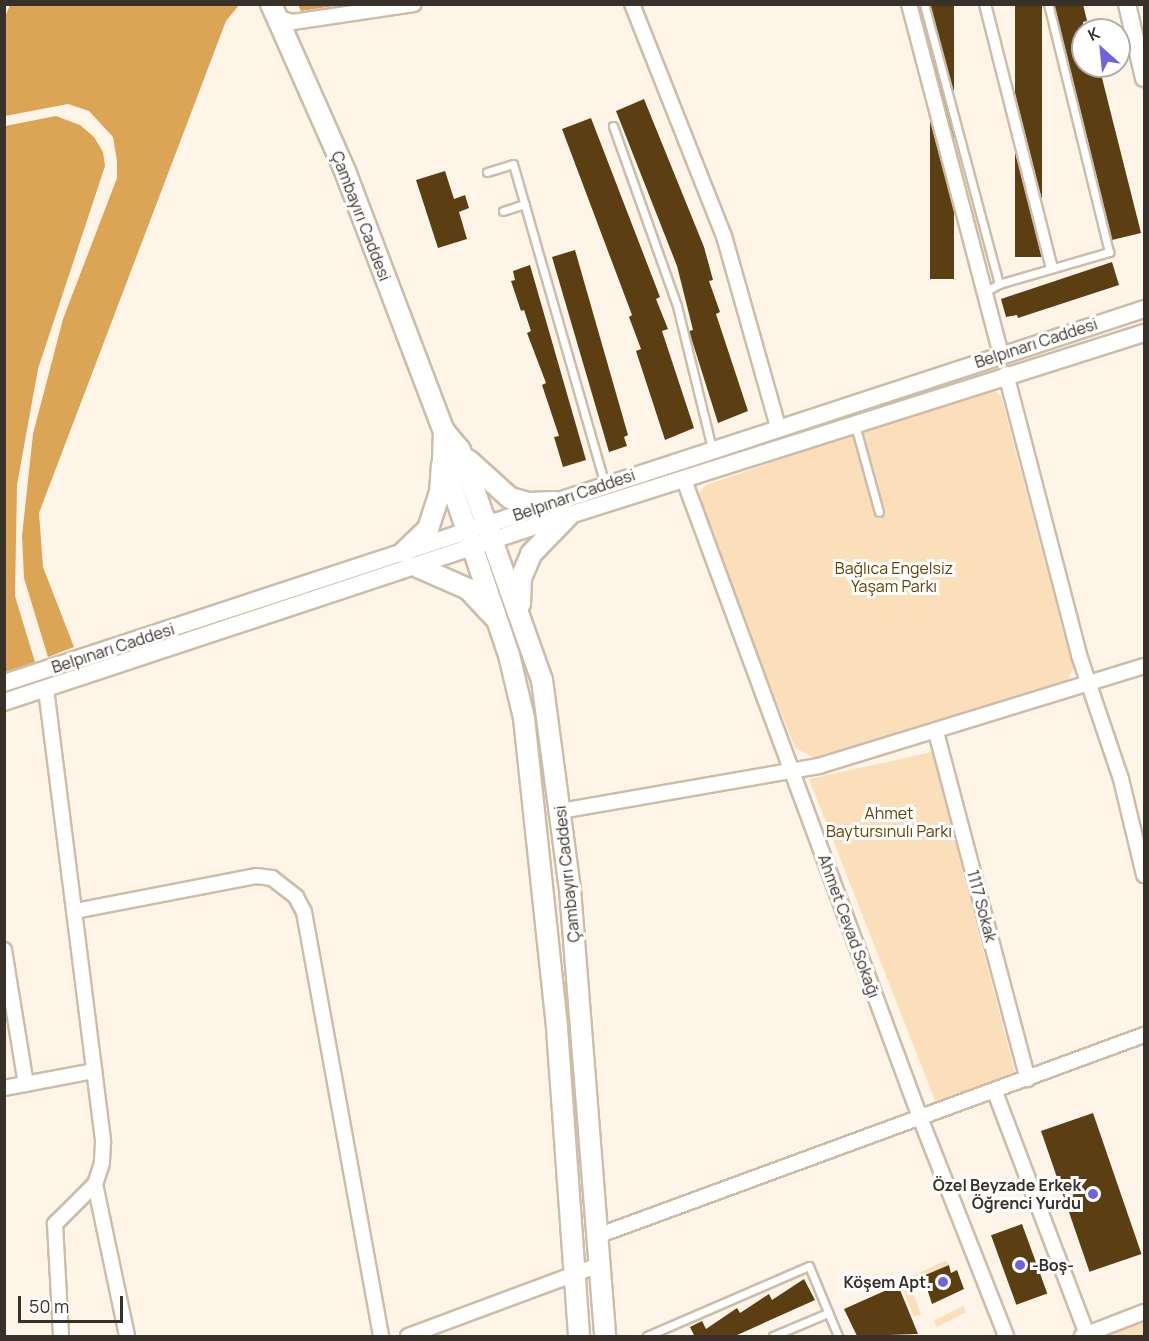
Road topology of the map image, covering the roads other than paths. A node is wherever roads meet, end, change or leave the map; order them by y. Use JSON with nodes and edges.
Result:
{"nodes":[{"id":1,"x":414,"y":4,"type":"edge"},
{"id":2,"x":632,"y":4,"type":"edge"},
{"id":3,"x":909,"y":4,"type":"edge"},
{"id":4,"x":924,"y":4,"type":"edge"},
{"id":5,"x":985,"y":4,"type":"edge"},
{"id":6,"x":1048,"y":4,"type":"edge"},
{"id":7,"x":1127,"y":4,"type":"edge"},
{"id":8,"x":274,"y":11,"type":"edge"},
{"id":9,"x":1144,"y":78,"type":"edge"},
{"id":10,"x":613,"y":126,"type":"dead end"},
{"id":11,"x":487,"y":172,"type":"dead end"},
{"id":12,"x":525,"y":204,"type":"junction"},
{"id":13,"x":503,"y":211,"type":"dead end"},
{"id":14,"x":1052,"y":268,"type":"junction"},
{"id":15,"x":999,"y":284,"type":"junction"},
{"id":16,"x":985,"y":292,"type":"junction"},
{"id":17,"x":1142,"y":308,"type":"edge"},
{"id":18,"x":1142,"y":335,"type":"edge"},
{"id":19,"x":1000,"y":354,"type":"junction"},
{"id":20,"x":1006,"y":374,"type":"junction"},
{"id":21,"x":855,"y":423,"type":"junction"},
{"id":22,"x":778,"y":427,"type":"junction"},
{"id":23,"x":444,"y":431,"type":"junction"},
{"id":24,"x":712,"y":449,"type":"junction"},
{"id":25,"x":460,"y":450,"type":"junction"},
{"id":26,"x":443,"y":460,"type":"junction"},
{"id":27,"x":684,"y":480,"type":"junction"},
{"id":28,"x":605,"y":484,"type":"junction"},
{"id":29,"x":561,"y":509,"type":"junction"},
{"id":30,"x":879,"y":512,"type":"dead end"},
{"id":31,"x":491,"y":533,"type":"junction"},
{"id":32,"x":471,"y":540,"type":"junction"},
{"id":33,"x":411,"y":560,"type":"junction"},
{"id":34,"x":520,"y":612,"type":"junction"},
{"id":35,"x":499,"y":624,"type":"junction"},
{"id":36,"x":1144,"y":666,"type":"edge"},
{"id":37,"x":4,"y":683,"type":"edge"},
{"id":38,"x":1090,"y":683,"type":"junction"},
{"id":39,"x":46,"y":689,"type":"junction"},
{"id":40,"x":4,"y":702,"type":"edge"},
{"id":41,"x":936,"y":732,"type":"junction"},
{"id":42,"x":793,"y":772,"type":"junction"},
{"id":43,"x":561,"y":811,"type":"junction"},
{"id":44,"x":1144,"y":875,"type":"edge"},
{"id":45,"x":75,"y":911,"type":"junction"},
{"id":46,"x":4,"y":950,"type":"edge"},
{"id":47,"x":1144,"y":1035,"type":"edge"},
{"id":48,"x":94,"y":1071,"type":"junction"},
{"id":49,"x":1028,"y":1079,"type":"junction"},
{"id":50,"x":26,"y":1084,"type":"junction"},
{"id":51,"x":4,"y":1088,"type":"edge"},
{"id":52,"x":995,"y":1092,"type":"junction"},
{"id":53,"x":921,"y":1120,"type":"junction"},
{"id":54,"x":95,"y":1184,"type":"junction"},
{"id":55,"x":597,"y":1236,"type":"junction"},
{"id":56,"x":599,"y":1265,"type":"junction"},
{"id":57,"x":573,"y":1274,"type":"junction"},
{"id":58,"x":1144,"y":1312,"type":"edge"},
{"id":59,"x":828,"y":1313,"type":"junction"},
{"id":60,"x":1085,"y":1335,"type":"edge"},
{"id":61,"x":61,"y":1336,"type":"edge"},
{"id":62,"x":127,"y":1336,"type":"edge"},
{"id":63,"x":381,"y":1336,"type":"edge"},
{"id":64,"x":408,"y":1336,"type":"edge"},
{"id":65,"x":579,"y":1336,"type":"edge"},
{"id":66,"x":605,"y":1336,"type":"edge"},
{"id":67,"x":647,"y":1336,"type":"edge"},
{"id":68,"x":773,"y":1336,"type":"edge"},
{"id":69,"x":838,"y":1336,"type":"edge"},
{"id":70,"x":1006,"y":1336,"type":"edge"}],
"edges":[{"from":1,"to":8,"type":"street"},
{"from":2,"to":22,"type":"street"},
{"from":3,"to":16,"type":"street"},
{"from":4,"to":15,"type":"lane"},
{"from":5,"to":14,"type":"street"},
{"from":6,"to":14,"type":"lane"},
{"from":7,"to":9,"type":"street"},
{"from":8,"to":23,"type":"main road","name":"Çambayırı Caddesi"},
{"from":10,"to":24,"type":"lane"},
{"from":11,"to":12,"type":"lane"},
{"from":12,"to":13,"type":"lane"},
{"from":12,"to":28,"type":"lane"},
{"from":14,"to":15,"type":"lane"},
{"from":15,"to":16,"type":"lane"},
{"from":16,"to":19,"type":"street"},
{"from":17,"to":19,"type":"street","name":"Belpınarı Caddesi"},
{"from":18,"to":20,"type":"street","name":"Belpınarı Caddesi"},
{"from":19,"to":22,"type":"street","name":"Belpınarı Caddesi"},
{"from":20,"to":21,"type":"street","name":"Belpınarı Caddesi"},
{"from":20,"to":38,"type":"street"},
{"from":21,"to":27,"type":"street","name":"Belpınarı Caddesi"},
{"from":21,"to":30,"type":"lane"},
{"from":22,"to":24,"type":"street","name":"Belpınarı Caddesi"},
{"from":23,"to":25,"type":"main road","name":"Çambayırı Caddesi"},
{"from":23,"to":26,"type":"main road","name":"Çambayırı Caddesi"},
{"from":24,"to":28,"type":"street","name":"Belpınarı Caddesi"},
{"from":25,"to":29,"type":"main road"},
{"from":25,"to":31,"type":"main road","name":"Çambayırı Caddesi"},
{"from":26,"to":32,"type":"main road","name":"Çambayırı Caddesi"},
{"from":26,"to":33,"type":"main road"},
{"from":27,"to":29,"type":"street","name":"Belpınarı Caddesi"},
{"from":27,"to":42,"type":"street","name":"Ahmet Cevad Sokağı"},
{"from":28,"to":29,"type":"street","name":"Belpınarı Caddesi"},
{"from":29,"to":31,"type":"street","name":"Belpınarı Caddesi"},
{"from":29,"to":34,"type":"main road"},
{"from":31,"to":32,"type":"street","name":"Belpınarı Caddesi"},
{"from":31,"to":34,"type":"main road","name":"Çambayırı Caddesi"},
{"from":32,"to":33,"type":"street","name":"Belpınarı Caddesi"},
{"from":32,"to":35,"type":"main road","name":"Çambayırı Caddesi"},
{"from":33,"to":35,"type":"main road"},
{"from":33,"to":37,"type":"street","name":"Belpınarı Caddesi"},
{"from":33,"to":39,"type":"street","name":"Belpınarı Caddesi"},
{"from":34,"to":43,"type":"main road","name":"Çambayırı Caddesi"},
{"from":35,"to":57,"type":"main road","name":"Çambayırı Caddesi"},
{"from":36,"to":38,"type":"street"},
{"from":38,"to":41,"type":"street"},
{"from":38,"to":44,"type":"street"},
{"from":39,"to":40,"type":"street","name":"Belpınarı Caddesi"},
{"from":39,"to":45,"type":"street"},
{"from":41,"to":42,"type":"street"},
{"from":41,"to":49,"type":"street","name":"1117 Sokak"},
{"from":42,"to":43,"type":"street"},
{"from":42,"to":53,"type":"street","name":"Ahmet Cevad Sokağı"},
{"from":43,"to":55,"type":"main road","name":"Çambayırı Caddesi"},
{"from":45,"to":48,"type":"street"},
{"from":45,"to":63,"type":"street"},
{"from":46,"to":50,"type":"street"},
{"from":47,"to":49,"type":"street"},
{"from":48,"to":50,"type":"street"},
{"from":48,"to":54,"type":"street"},
{"from":49,"to":52,"type":"street"},
{"from":50,"to":51,"type":"street"},
{"from":52,"to":53,"type":"street"},
{"from":52,"to":60,"type":"street"},
{"from":53,"to":55,"type":"street"},
{"from":53,"to":70,"type":"street","name":"Ahmet Cevad Sokağı"},
{"from":54,"to":61,"type":"street"},
{"from":54,"to":62,"type":"street"},
{"from":55,"to":56,"type":"main road","name":"Çambayırı Caddesi"},
{"from":56,"to":57,"type":"street"},
{"from":56,"to":66,"type":"main road","name":"Çambayırı Caddesi"},
{"from":57,"to":64,"type":"street"},
{"from":57,"to":65,"type":"main road","name":"Çambayırı Caddesi"},
{"from":58,"to":60,"type":"street"},
{"from":59,"to":67,"type":"lane"},
{"from":59,"to":68,"type":"lane"},
{"from":59,"to":69,"type":"lane"}]}
